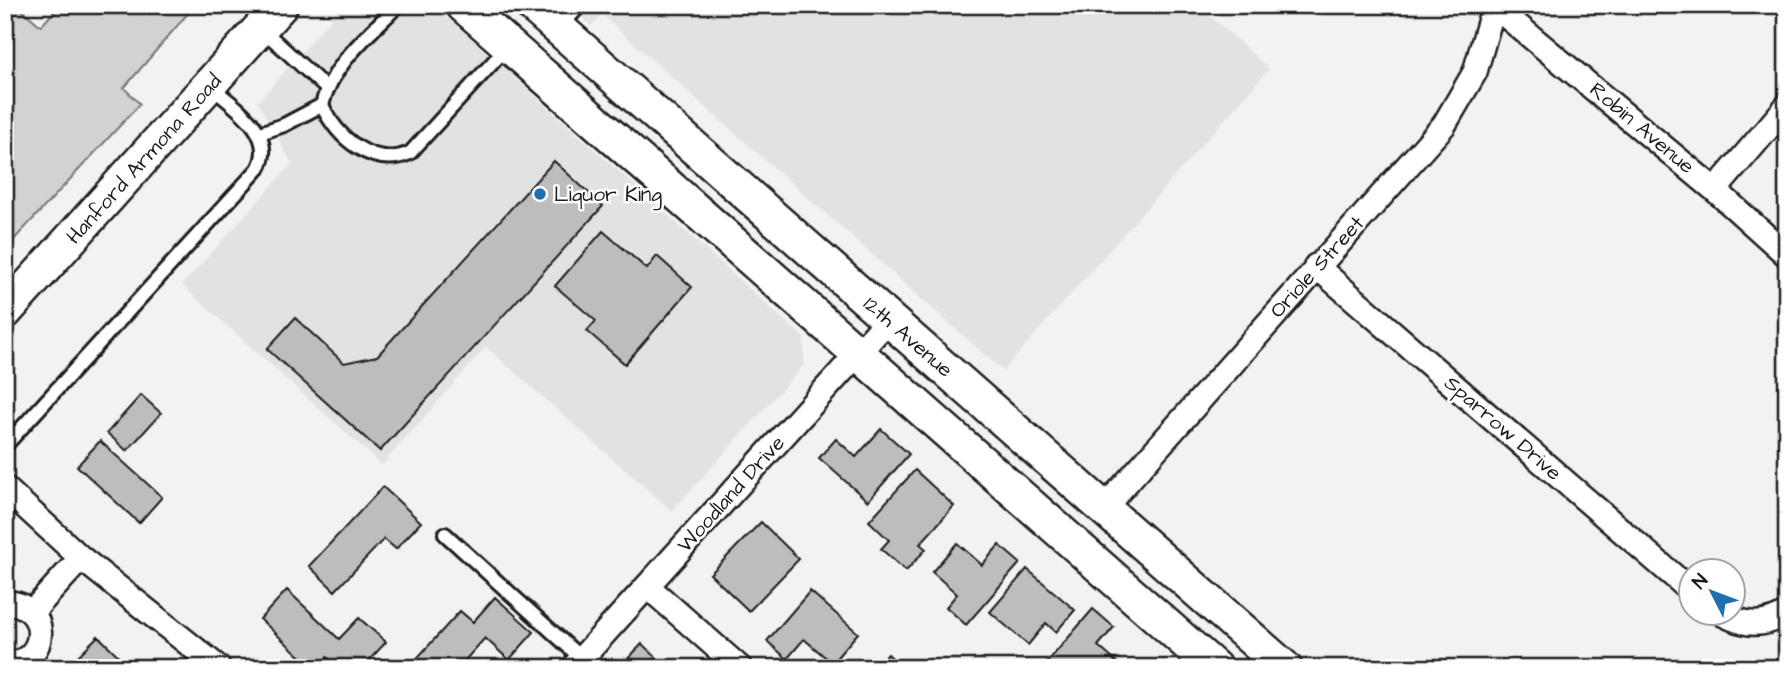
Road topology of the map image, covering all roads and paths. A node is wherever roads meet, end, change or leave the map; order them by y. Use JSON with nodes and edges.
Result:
{"nodes":[{"id":1,"x":398,"y":5,"type":"edge"},
{"id":2,"x":463,"y":5,"type":"edge"},
{"id":3,"x":532,"y":5,"type":"edge"},
{"id":4,"x":1493,"y":5,"type":"edge"},
{"id":5,"x":271,"y":17,"type":"edge"},
{"id":6,"x":569,"y":17,"type":"edge"},
{"id":7,"x":508,"y":46,"type":"junction"},
{"id":8,"x":211,"y":86,"type":"junction"},
{"id":9,"x":326,"y":88,"type":"junction"},
{"id":10,"x":322,"y":106,"type":"junction"},
{"id":11,"x":1787,"y":106,"type":"edge"},
{"id":12,"x":260,"y":133,"type":"junction"},
{"id":13,"x":1715,"y":190,"type":"junction"},
{"id":14,"x":1787,"y":255,"type":"edge"},
{"id":15,"x":1317,"y":266,"type":"junction"},
{"id":16,"x":5,"y":312,"type":"edge"},
{"id":17,"x":889,"y":319,"type":"junction"},
{"id":18,"x":859,"y":353,"type":"junction"},
{"id":19,"x":5,"y":446,"type":"edge"},
{"id":20,"x":5,"y":488,"type":"edge"},
{"id":21,"x":1104,"y":508,"type":"junction"},
{"id":22,"x":445,"y":534,"type":"dead end"},
{"id":23,"x":82,"y":558,"type":"junction"},
{"id":24,"x":1676,"y":578,"type":"edge"},
{"id":25,"x":647,"y":586,"type":"junction"},
{"id":26,"x":5,"y":604,"type":"edge"},
{"id":27,"x":32,"y":612,"type":"junction"},
{"id":28,"x":1787,"y":612,"type":"edge"},
{"id":29,"x":1746,"y":623,"type":"edge"},
{"id":30,"x":577,"y":663,"type":"edge"},
{"id":31,"x":5,"y":664,"type":"edge"},
{"id":32,"x":219,"y":668,"type":"edge"},
{"id":33,"x":740,"y":668,"type":"edge"},
{"id":34,"x":1215,"y":668,"type":"edge"},
{"id":35,"x":1285,"y":668,"type":"edge"}],
"edges":[{"from":1,"to":9,"type":"lane"},
{"from":2,"to":7,"type":"street","name":"12th Avenue"},
{"from":3,"to":6,"type":"street","name":"12th Avenue"},
{"from":4,"to":13,"type":"street","name":"Robin Avenue"},
{"from":4,"to":15,"type":"street","name":"Oriole Street"},
{"from":5,"to":8,"type":"street","name":"Hanford Armona Road"},
{"from":5,"to":9,"type":"lane"},
{"from":6,"to":17,"type":"street","name":"12th Avenue"},
{"from":7,"to":10,"type":"lane"},
{"from":7,"to":18,"type":"street","name":"12th Avenue"},
{"from":8,"to":12,"type":"lane"},
{"from":8,"to":16,"type":"street","name":"Hanford Armona Road"},
{"from":9,"to":10,"type":"lane"},
{"from":10,"to":12,"type":"lane"},
{"from":11,"to":13,"type":"street"},
{"from":12,"to":19,"type":"lane"},
{"from":13,"to":14,"type":"street","name":"Robin Avenue"},
{"from":15,"to":21,"type":"street","name":"Oriole Street"},
{"from":15,"to":24,"type":"street","name":"Sparrow Drive"},
{"from":17,"to":18,"type":"street","name":"Woodland Drive"},
{"from":17,"to":21,"type":"street","name":"12th Avenue"},
{"from":18,"to":25,"type":"street","name":"Woodland Drive"},
{"from":18,"to":34,"type":"street","name":"12th Avenue"},
{"from":20,"to":23,"type":"street"},
{"from":21,"to":35,"type":"street","name":"12th Avenue"},
{"from":22,"to":30,"type":"lane"},
{"from":23,"to":27,"type":"street"},
{"from":23,"to":32,"type":"street"},
{"from":25,"to":30,"type":"street","name":"Woodland Drive"},
{"from":25,"to":33,"type":"street"},
{"from":26,"to":27,"type":"street"},
{"from":27,"to":31,"type":"street"},
{"from":28,"to":29,"type":"street"}]}
